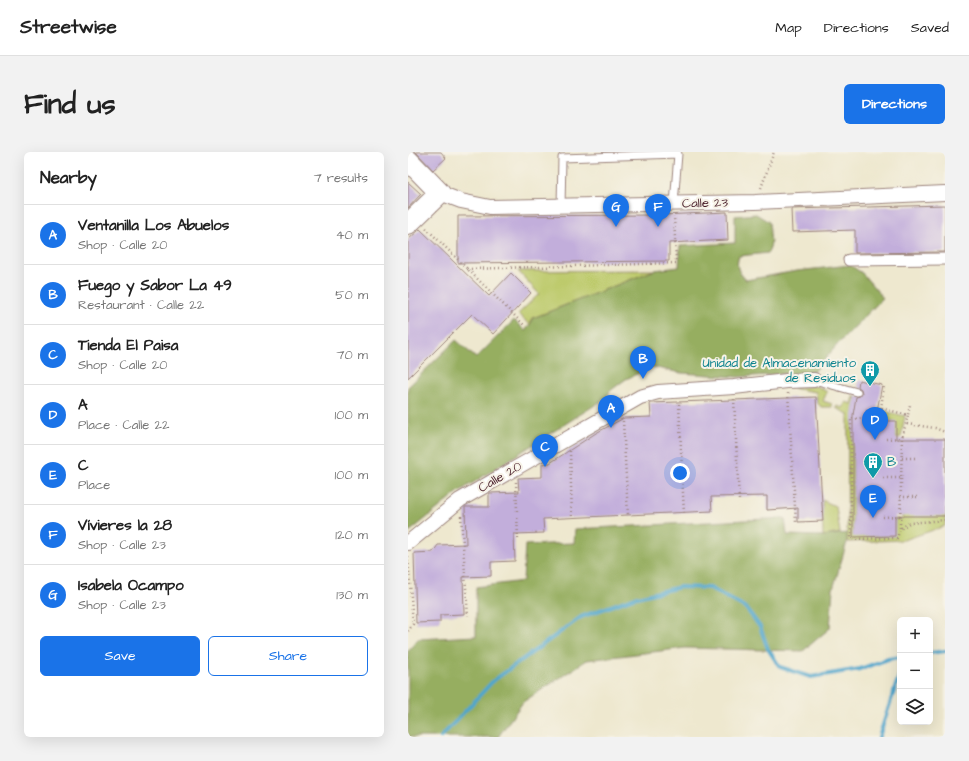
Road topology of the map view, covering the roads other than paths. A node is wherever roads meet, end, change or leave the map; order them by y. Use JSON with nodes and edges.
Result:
{"nodes":[{"id":1,"x":562,"y":155,"type":"edge"},
{"id":2,"x":408,"y":160,"type":"edge"},
{"id":3,"x":440,"y":193,"type":"junction"},
{"id":4,"x":945,"y":193,"type":"edge"},
{"id":5,"x":674,"y":204,"type":"junction"},
{"id":6,"x":561,"y":206,"type":"junction"},
{"id":7,"x":411,"y":221,"type":"edge"},
{"id":8,"x":850,"y":260,"type":"dead end"},
{"id":9,"x":945,"y":260,"type":"edge"},
{"id":10,"x":814,"y":380,"type":"joint"},
{"id":11,"x":856,"y":392,"type":"dead end"},
{"id":12,"x":408,"y":543,"type":"edge"}],
"edges":[{"from":1,"to":5,"type":"lane"},
{"from":1,"to":6,"type":"lane"},
{"from":2,"to":3,"type":"main road","name":"Calle 23"},
{"from":3,"to":6,"type":"street","name":"Calle 23"},
{"from":3,"to":7,"type":"main road"},
{"from":4,"to":5,"type":"street","name":"Calle 23"},
{"from":5,"to":6,"type":"street","name":"Calle 23"},
{"from":8,"to":9,"type":"street"},
{"from":10,"to":11,"type":"lane"},
{"from":10,"to":12,"type":"street","name":"Calle 20"}]}
